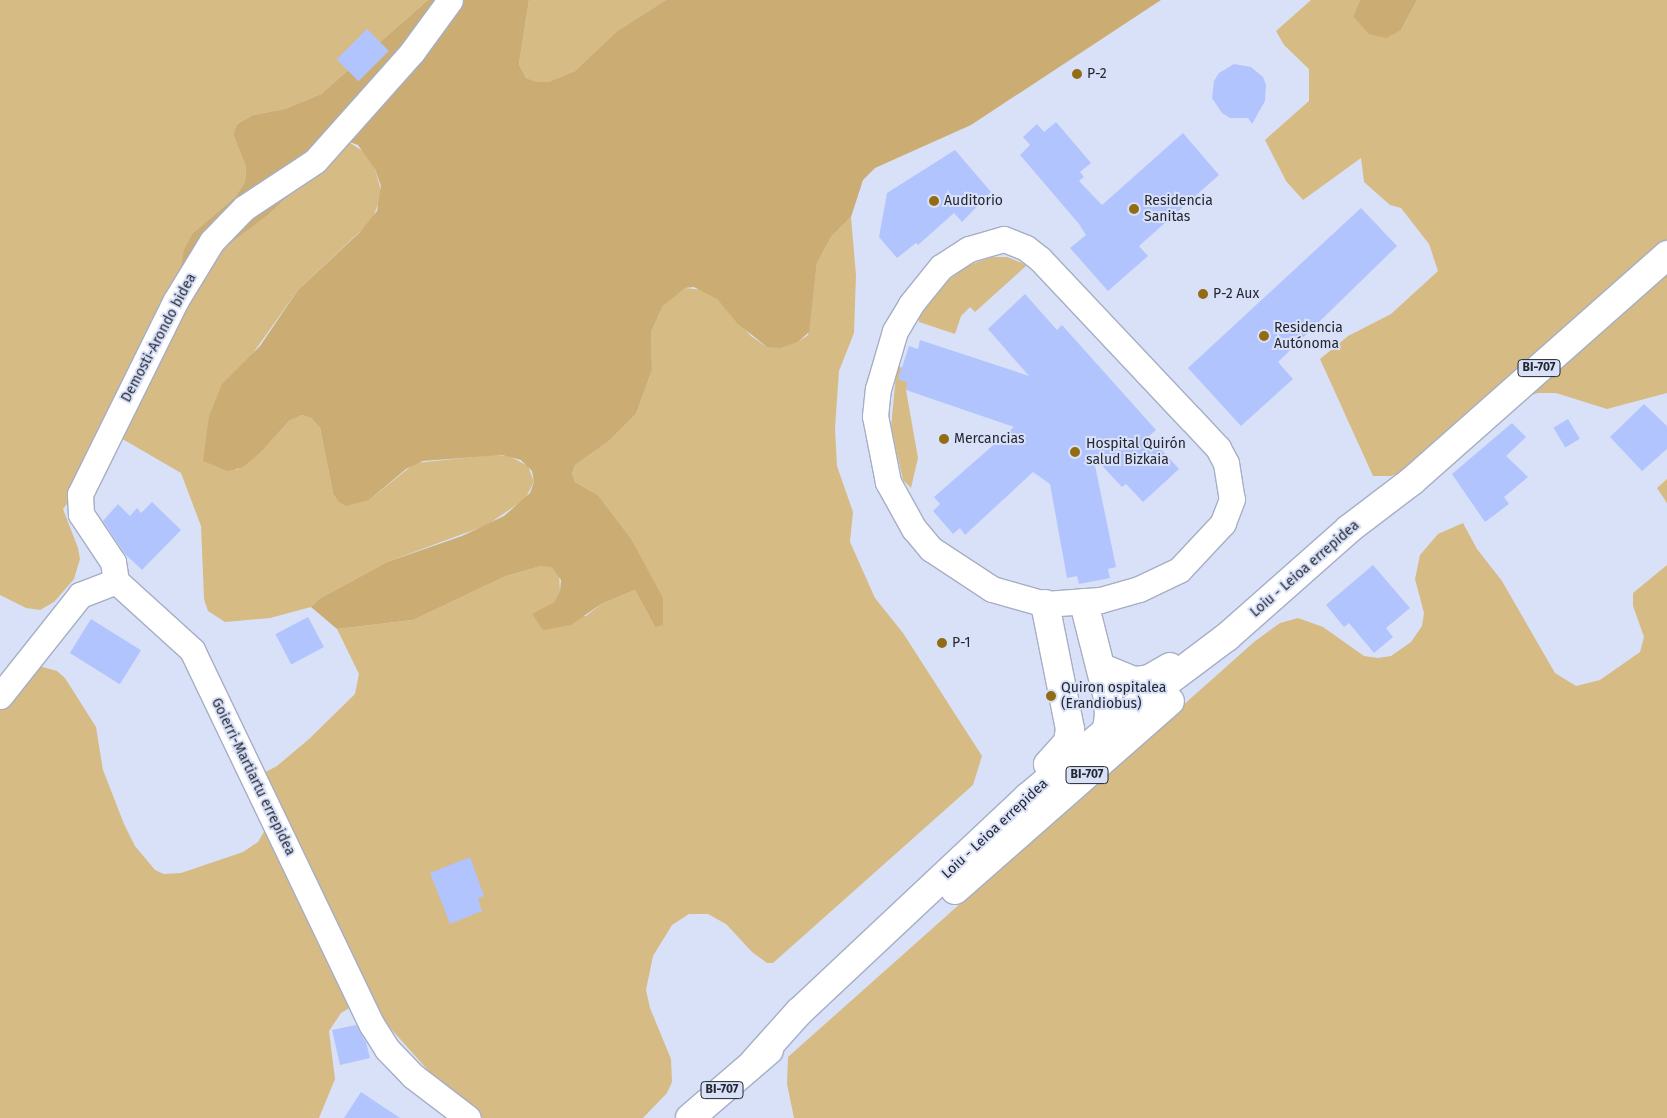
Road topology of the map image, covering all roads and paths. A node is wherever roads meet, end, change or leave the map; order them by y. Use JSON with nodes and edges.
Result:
{"nodes":[{"id":1,"x":450,"y":0,"type":"edge"},
{"id":2,"x":1667,"y":255,"type":"edge"},
{"id":3,"x":1412,"y":481,"type":"junction"},
{"id":4,"x":1349,"y":529,"type":"junction"},
{"id":5,"x":116,"y":581,"type":"junction"},
{"id":6,"x":1084,"y":603,"type":"junction"},
{"id":7,"x":1045,"y":604,"type":"junction"},
{"id":8,"x":1054,"y":653,"type":"junction"},
{"id":9,"x":1099,"y":659,"type":"junction"},
{"id":10,"x":0,"y":696,"type":"edge"},
{"id":11,"x":1108,"y":729,"type":"junction"},
{"id":12,"x":953,"y":892,"type":"junction"},
{"id":13,"x":848,"y":967,"type":"junction"},
{"id":14,"x":755,"y":1061,"type":"junction"},
{"id":15,"x":468,"y":1118,"type":"edge"},
{"id":16,"x":690,"y":1118,"type":"edge"}],
"edges":[{"from":1,"to":5,"type":"street","name":"Demosti-Arondo bidea"},
{"from":2,"to":3,"type":"main road","name":"Loiu - Leioa errepidea","number":"BI-707"},
{"from":3,"to":4,"type":"main road","name":"Loiu - Leioa errepidea","number":"BI-707"},
{"from":3,"to":12,"type":"main road","name":"Loiu - Leioa errepidea","number":"BI-707"},
{"from":4,"to":9,"type":"main road"},
{"from":4,"to":11,"type":"main road","name":"Loiu - Leioa errepidea","number":"BI-707"},
{"from":5,"to":10,"type":"street"},
{"from":5,"to":15,"type":"street","name":"Goierri-Martiartu errepidea"},
{"from":6,"to":7,"type":"street"},
{"from":6,"to":7,"type":"street"},
{"from":6,"to":9,"type":"main road"},
{"from":7,"to":8,"type":"main road"},
{"from":8,"to":9,"type":"main road"},
{"from":8,"to":13,"type":"main road"},
{"from":9,"to":11,"type":"main road"},
{"from":11,"to":12,"type":"main road"},
{"from":11,"to":13,"type":"main road","name":"Loiu - Leioa errepidea","number":"BI-707"},
{"from":12,"to":14,"type":"main road","name":"Loiu - Leioa errepidea","number":"BI-707"},
{"from":13,"to":14,"type":"main road","name":"Loiu - Leioa errepidea","number":"BI-707"},
{"from":14,"to":16,"type":"main road","name":"Loiu - Leioa errepidea","number":"BI-707"}]}
